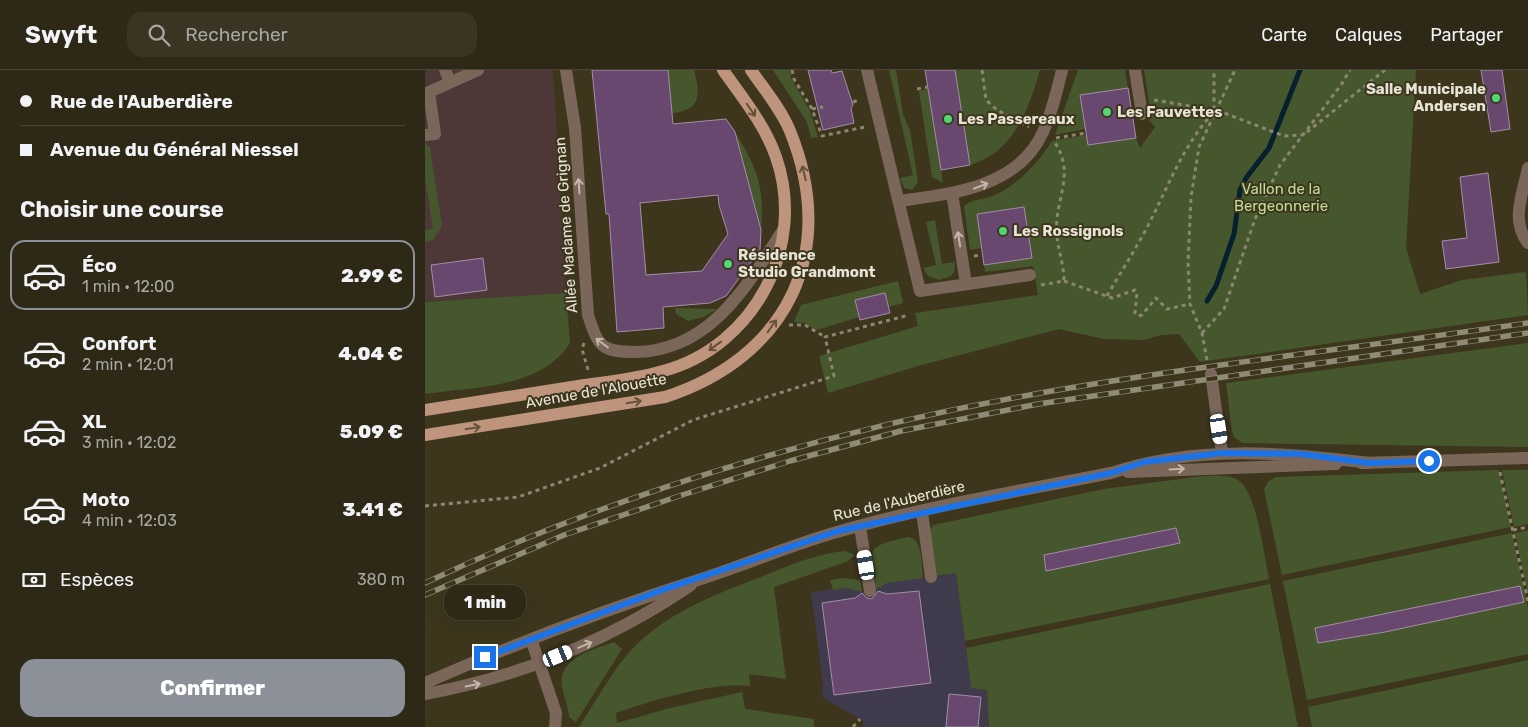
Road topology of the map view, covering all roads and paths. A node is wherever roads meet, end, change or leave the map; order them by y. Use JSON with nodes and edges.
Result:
{"nodes":[{"id":1,"x":445,"y":70,"type":"edge"},
{"id":2,"x":478,"y":70,"type":"edge"},
{"id":3,"x":567,"y":70,"type":"edge"},
{"id":4,"x":723,"y":70,"type":"edge"},
{"id":5,"x":751,"y":70,"type":"edge"},
{"id":6,"x":792,"y":70,"type":"edge"},
{"id":7,"x":867,"y":70,"type":"edge"},
{"id":8,"x":982,"y":70,"type":"edge"},
{"id":9,"x":1062,"y":70,"type":"edge"},
{"id":10,"x":1135,"y":70,"type":"edge"},
{"id":11,"x":1214,"y":70,"type":"edge"},
{"id":12,"x":1235,"y":70,"type":"edge"},
{"id":13,"x":1350,"y":70,"type":"edge"},
{"id":14,"x":1385,"y":70,"type":"edge"},
{"id":15,"x":450,"y":82,"type":"junction"},
{"id":16,"x":928,"y":88,"type":"dead end"},
{"id":17,"x":917,"y":89,"type":"dead end"},
{"id":18,"x":1139,"y":97,"type":"junction"},
{"id":19,"x":860,"y":100,"type":"dead end"},
{"id":20,"x":853,"y":102,"type":"dead end"},
{"id":21,"x":823,"y":107,"type":"dead end"},
{"id":22,"x":812,"y":109,"type":"junction"},
{"id":23,"x":1214,"y":112,"type":"junction"},
{"id":24,"x":1141,"y":114,"type":"dead end"},
{"id":25,"x":865,"y":126,"type":"dead end"},
{"id":26,"x":1033,"y":129,"type":"dead end"},
{"id":27,"x":1086,"y":133,"type":"dead end"},
{"id":28,"x":425,"y":135,"type":"edge"},
{"id":29,"x":1302,"y":135,"type":"junction"},
{"id":30,"x":1528,"y":168,"type":"edge"},
{"id":31,"x":952,"y":193,"type":"junction"},
{"id":32,"x":899,"y":201,"type":"junction"},
{"id":33,"x":784,"y":228,"type":"junction"},
{"id":34,"x":1528,"y":243,"type":"edge"},
{"id":35,"x":1030,"y":275,"type":"joint"},
{"id":36,"x":1064,"y":281,"type":"junction"},
{"id":37,"x":966,"y":284,"type":"junction"},
{"id":38,"x":1107,"y":296,"type":"junction"},
{"id":39,"x":1191,"y":304,"type":"junction"},
{"id":40,"x":909,"y":315,"type":"dead end"},
{"id":41,"x":787,"y":324,"type":"dead end"},
{"id":42,"x":1202,"y":333,"type":"junction"},
{"id":43,"x":825,"y":337,"type":"junction"},
{"id":44,"x":1211,"y":374,"type":"joint"},
{"id":45,"x":425,"y":410,"type":"edge"},
{"id":46,"x":425,"y":435,"type":"edge"},
{"id":47,"x":1222,"y":453,"type":"junction"},
{"id":48,"x":1528,"y":458,"type":"edge"},
{"id":49,"x":1369,"y":463,"type":"junction"},
{"id":50,"x":1499,"y":467,"type":"dead end"},
{"id":51,"x":1111,"y":473,"type":"junction"},
{"id":52,"x":425,"y":506,"type":"edge"},
{"id":53,"x":922,"y":512,"type":"junction"},
{"id":54,"x":860,"y":526,"type":"junction"},
{"id":55,"x":1528,"y":527,"type":"edge"},
{"id":56,"x":1513,"y":530,"type":"junction"},
{"id":57,"x":931,"y":577,"type":"dead end"},
{"id":58,"x":700,"y":579,"type":"junction"},
{"id":59,"x":870,"y":591,"type":"dead end"},
{"id":60,"x":1528,"y":600,"type":"edge"},
{"id":61,"x":531,"y":639,"type":"junction"},
{"id":62,"x":540,"y":663,"type":"junction"},
{"id":63,"x":425,"y":683,"type":"edge"},
{"id":64,"x":425,"y":694,"type":"edge"},
{"id":65,"x":860,"y":719,"type":"dead end"},
{"id":66,"x":555,"y":727,"type":"edge"},
{"id":67,"x":853,"y":727,"type":"edge"}],
"edges":[{"from":1,"to":15,"type":"street"},
{"from":2,"to":15,"type":"street"},
{"from":33,"to":3,"type":"street","name":"Allée Madame de Grignan","one_way":true},
{"from":4,"to":33,"type":"main road","name":"Avenue de l'Alouette","one_way":true},
{"from":46,"to":5,"type":"main road","name":"Avenue de l'Alouette","one_way":true},
{"from":6,"to":22,"type":"path"},
{"from":7,"to":32,"type":"street"},
{"from":8,"to":26,"type":"path"},
{"from":31,"to":9,"type":"street","one_way":true},
{"from":10,"to":18,"type":"street"},
{"from":11,"to":23,"type":"path"},
{"from":12,"to":23,"type":"path"},
{"from":13,"to":29,"type":"path"},
{"from":14,"to":29,"type":"path"},
{"from":15,"to":28,"type":"street"},
{"from":16,"to":17,"type":"path"},
{"from":18,"to":23,"type":"path"},
{"from":18,"to":24,"type":"street"},
{"from":19,"to":20,"type":"path"},
{"from":21,"to":22,"type":"path"},
{"from":22,"to":25,"type":"path"},
{"from":23,"to":29,"type":"path"},
{"from":23,"to":38,"type":"path"},
{"from":23,"to":39,"type":"path"},
{"from":27,"to":36,"type":"path"},
{"from":29,"to":42,"type":"path"},
{"from":30,"to":34,"type":"street"},
{"from":31,"to":32,"type":"street"},
{"from":37,"to":31,"type":"street","one_way":true},
{"from":32,"to":37,"type":"street"},
{"from":33,"to":45,"type":"main road","name":"Avenue de l'Alouette","one_way":true},
{"from":35,"to":36,"type":"path"},
{"from":35,"to":37,"type":"street"},
{"from":36,"to":38,"type":"path"},
{"from":38,"to":39,"type":"path"},
{"from":39,"to":42,"type":"path"},
{"from":40,"to":43,"type":"path"},
{"from":41,"to":43,"type":"path"},
{"from":42,"to":44,"type":"path"},
{"from":43,"to":52,"type":"path"},
{"from":44,"to":47,"type":"street"},
{"from":47,"to":49,"type":"street","name":"Rue de l'Auberdière"},
{"from":47,"to":51,"type":"street","name":"Rue de l'Auberdière"},
{"from":48,"to":49,"type":"street","name":"Rue de l'Auberdière"},
{"from":51,"to":49,"type":"street","name":"Rue de l'Auberdière","one_way":true},
{"from":50,"to":56,"type":"path"},
{"from":51,"to":53,"type":"street","name":"Rue de l'Auberdière"},
{"from":53,"to":54,"type":"street","name":"Rue de l'Auberdière"},
{"from":53,"to":57,"type":"street"},
{"from":54,"to":58,"type":"street","name":"Rue de l'Auberdière"},
{"from":54,"to":59,"type":"street"},
{"from":55,"to":56,"type":"path"},
{"from":56,"to":60,"type":"path"},
{"from":58,"to":61,"type":"street","name":"Rue de l'Auberdière"},
{"from":62,"to":58,"type":"street","name":"Rue de l'Auberdière","one_way":true},
{"from":61,"to":62,"type":"street"},
{"from":61,"to":63,"type":"street","name":"Rue de l'Auberdière"},
{"from":64,"to":62,"type":"street","name":"Rue de l'Auberdière","one_way":true},
{"from":62,"to":66,"type":"street"},
{"from":65,"to":67,"type":"path"}]}
